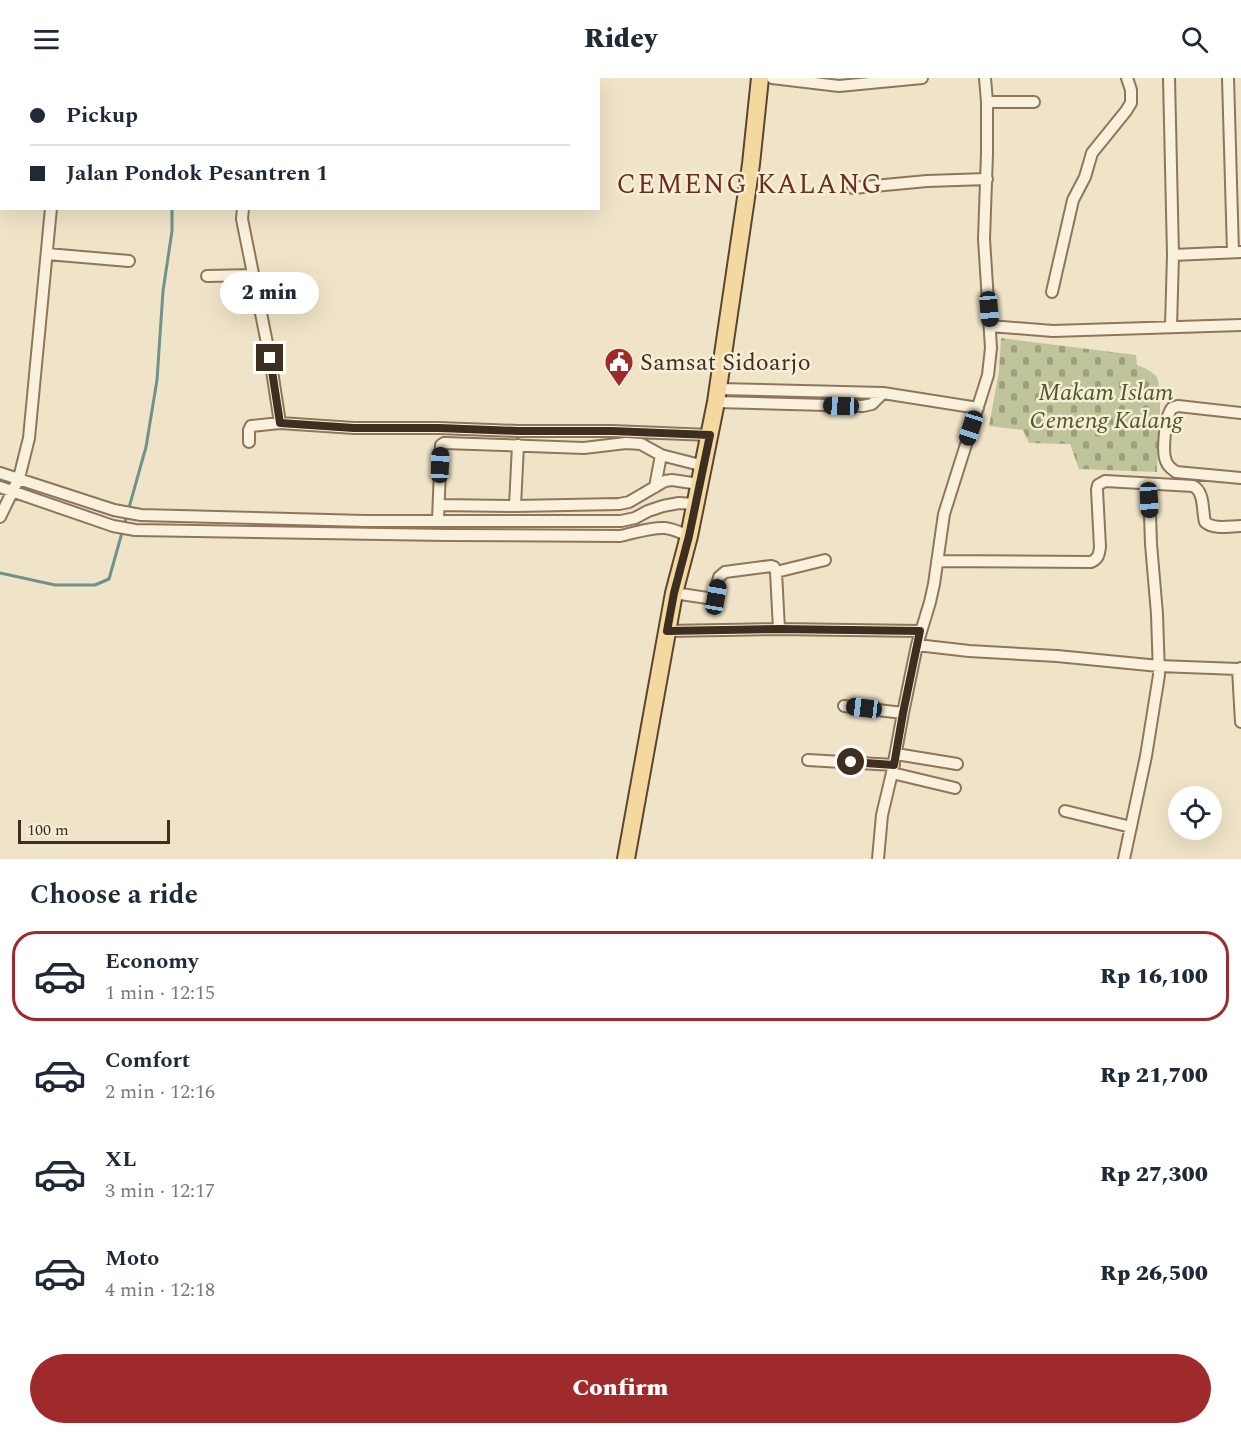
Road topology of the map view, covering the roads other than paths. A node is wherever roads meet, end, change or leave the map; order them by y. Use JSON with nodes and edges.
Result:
{"nodes":[{"id":1,"x":760,"y":78,"type":"edge"},
{"id":2,"x":772,"y":78,"type":"edge"},
{"id":3,"x":922,"y":78,"type":"edge"},
{"id":4,"x":985,"y":78,"type":"edge"},
{"id":5,"x":1127,"y":78,"type":"edge"},
{"id":6,"x":1168,"y":78,"type":"edge"},
{"id":7,"x":1228,"y":78,"type":"edge"},
{"id":8,"x":838,"y":82,"type":"edge"},
{"id":9,"x":987,"y":102,"type":"junction"},
{"id":10,"x":1034,"y":102,"type":"dead end"},
{"id":11,"x":987,"y":179,"type":"junction"},
{"id":12,"x":853,"y":188,"type":"dead end"},
{"id":13,"x":51,"y":210,"type":"edge"},
{"id":14,"x":243,"y":210,"type":"edge"},
{"id":15,"x":1237,"y":252,"type":"edge"},
{"id":16,"x":47,"y":254,"type":"junction"},
{"id":17,"x":1173,"y":255,"type":"junction"},
{"id":18,"x":129,"y":261,"type":"dead end"},
{"id":19,"x":254,"y":275,"type":"junction"},
{"id":20,"x":207,"y":276,"type":"dead end"},
{"id":21,"x":1052,"y":292,"type":"dead end"},
{"id":22,"x":1241,"y":325,"type":"edge"},
{"id":23,"x":990,"y":326,"type":"junction"},
{"id":24,"x":1171,"y":327,"type":"junction"},
{"id":25,"x":717,"y":396,"type":"junction"},
{"id":26,"x":978,"y":408,"type":"junction"},
{"id":27,"x":1241,"y":413,"type":"edge"},
{"id":28,"x":280,"y":423,"type":"junction"},
{"id":29,"x":710,"y":435,"type":"junction"},
{"id":30,"x":249,"y":442,"type":"dead end"},
{"id":31,"x":518,"y":445,"type":"junction"},
{"id":32,"x":661,"y":455,"type":"junction"},
{"id":33,"x":704,"y":466,"type":"junction"},
{"id":34,"x":0,"y":473,"type":"edge"},
{"id":35,"x":19,"y":478,"type":"junction"},
{"id":36,"x":1241,"y":478,"type":"edge"},
{"id":37,"x":699,"y":484,"type":"junction"},
{"id":38,"x":1149,"y":484,"type":"junction"},
{"id":39,"x":0,"y":487,"type":"edge"},
{"id":40,"x":655,"y":487,"type":"junction"},
{"id":41,"x":13,"y":491,"type":"junction"},
{"id":42,"x":695,"y":504,"type":"junction"},
{"id":43,"x":439,"y":505,"type":"junction"},
{"id":44,"x":515,"y":506,"type":"junction"},
{"id":45,"x":184,"y":516,"type":"junction"},
{"id":46,"x":0,"y":517,"type":"edge"},
{"id":47,"x":443,"y":520,"type":"junction"},
{"id":48,"x":365,"y":521,"type":"junction"},
{"id":49,"x":1241,"y":526,"type":"edge"},
{"id":50,"x":184,"y":532,"type":"junction"},
{"id":51,"x":365,"y":534,"type":"junction"},
{"id":52,"x":447,"y":535,"type":"junction"},
{"id":53,"x":689,"y":536,"type":"junction"},
{"id":54,"x":825,"y":560,"type":"dead end"},
{"id":55,"x":937,"y":561,"type":"junction"},
{"id":56,"x":776,"y":572,"type":"junction"},
{"id":57,"x":674,"y":593,"type":"junction"},
{"id":58,"x":779,"y":629,"type":"junction"},
{"id":59,"x":667,"y":631,"type":"junction"},
{"id":60,"x":920,"y":631,"type":"junction"},
{"id":61,"x":917,"y":645,"type":"junction"},
{"id":62,"x":1159,"y":666,"type":"junction"},
{"id":63,"x":1239,"y":668,"type":"edge"},
{"id":64,"x":844,"y":706,"type":"dead end"},
{"id":65,"x":903,"y":713,"type":"junction"},
{"id":66,"x":1241,"y":723,"type":"edge"},
{"id":67,"x":808,"y":760,"type":"dead end"},
{"id":68,"x":894,"y":764,"type":"junction"},
{"id":69,"x":957,"y":764,"type":"dead end"},
{"id":70,"x":955,"y":788,"type":"dead end"},
{"id":71,"x":1065,"y":811,"type":"dead end"},
{"id":72,"x":1131,"y":827,"type":"junction"},
{"id":73,"x":626,"y":859,"type":"edge"},
{"id":74,"x":878,"y":859,"type":"edge"},
{"id":75,"x":1124,"y":859,"type":"edge"}],
"edges":[{"from":1,"to":25,"type":"main road"},
{"from":2,"to":8,"type":"street"},
{"from":3,"to":8,"type":"street"},
{"from":4,"to":9,"type":"street"},
{"from":5,"to":21,"type":"street"},
{"from":6,"to":17,"type":"street"},
{"from":7,"to":15,"type":"street"},
{"from":9,"to":10,"type":"street"},
{"from":9,"to":11,"type":"street"},
{"from":11,"to":12,"type":"street"},
{"from":11,"to":23,"type":"street"},
{"from":13,"to":16,"type":"street"},
{"from":14,"to":19,"type":"street"},
{"from":15,"to":17,"type":"street"},
{"from":16,"to":18,"type":"street"},
{"from":16,"to":35,"type":"street"},
{"from":17,"to":24,"type":"street"},
{"from":19,"to":20,"type":"street"},
{"from":19,"to":28,"type":"street"},
{"from":22,"to":24,"type":"street"},
{"from":23,"to":24,"type":"street"},
{"from":23,"to":26,"type":"street"},
{"from":25,"to":26,"type":"street"},
{"from":25,"to":29,"type":"main road"},
{"from":26,"to":55,"type":"street"},
{"from":27,"to":36,"type":"street"},
{"from":28,"to":29,"type":"street"},
{"from":28,"to":30,"type":"street"},
{"from":29,"to":33,"type":"main road"},
{"from":31,"to":32,"type":"street"},
{"from":31,"to":43,"type":"street"},
{"from":31,"to":44,"type":"street"},
{"from":32,"to":33,"type":"street"},
{"from":32,"to":40,"type":"street"},
{"from":33,"to":37,"type":"main road"},
{"from":34,"to":35,"type":"street"},
{"from":35,"to":41,"type":"street"},
{"from":35,"to":45,"type":"street"},
{"from":37,"to":40,"type":"street"},
{"from":37,"to":42,"type":"main road"},
{"from":38,"to":49,"type":"street"},
{"from":38,"to":55,"type":"street"},
{"from":38,"to":62,"type":"street"},
{"from":39,"to":41,"type":"street"},
{"from":40,"to":44,"type":"street"},
{"from":41,"to":46,"type":"street"},
{"from":41,"to":50,"type":"street"},
{"from":42,"to":47,"type":"street"},
{"from":42,"to":53,"type":"main road"},
{"from":43,"to":44,"type":"street"},
{"from":43,"to":47,"type":"street"},
{"from":45,"to":48,"type":"street"},
{"from":45,"to":50,"type":"street"},
{"from":47,"to":48,"type":"street"},
{"from":47,"to":52,"type":"street"},
{"from":48,"to":51,"type":"street"},
{"from":50,"to":51,"type":"street"},
{"from":51,"to":52,"type":"street"},
{"from":52,"to":53,"type":"street"},
{"from":53,"to":57,"type":"main road"},
{"from":54,"to":56,"type":"street"},
{"from":55,"to":60,"type":"street"},
{"from":56,"to":57,"type":"street"},
{"from":56,"to":58,"type":"street"},
{"from":57,"to":59,"type":"main road"},
{"from":58,"to":59,"type":"street"},
{"from":58,"to":60,"type":"street"},
{"from":59,"to":73,"type":"main road"},
{"from":60,"to":61,"type":"street"},
{"from":61,"to":62,"type":"street"},
{"from":61,"to":65,"type":"street"},
{"from":62,"to":63,"type":"street"},
{"from":62,"to":72,"type":"street"},
{"from":63,"to":66,"type":"street"},
{"from":64,"to":65,"type":"street"},
{"from":65,"to":68,"type":"street"},
{"from":67,"to":68,"type":"street"},
{"from":68,"to":69,"type":"street"},
{"from":68,"to":70,"type":"street"},
{"from":68,"to":74,"type":"street"},
{"from":71,"to":72,"type":"street"},
{"from":72,"to":75,"type":"street"}]}
